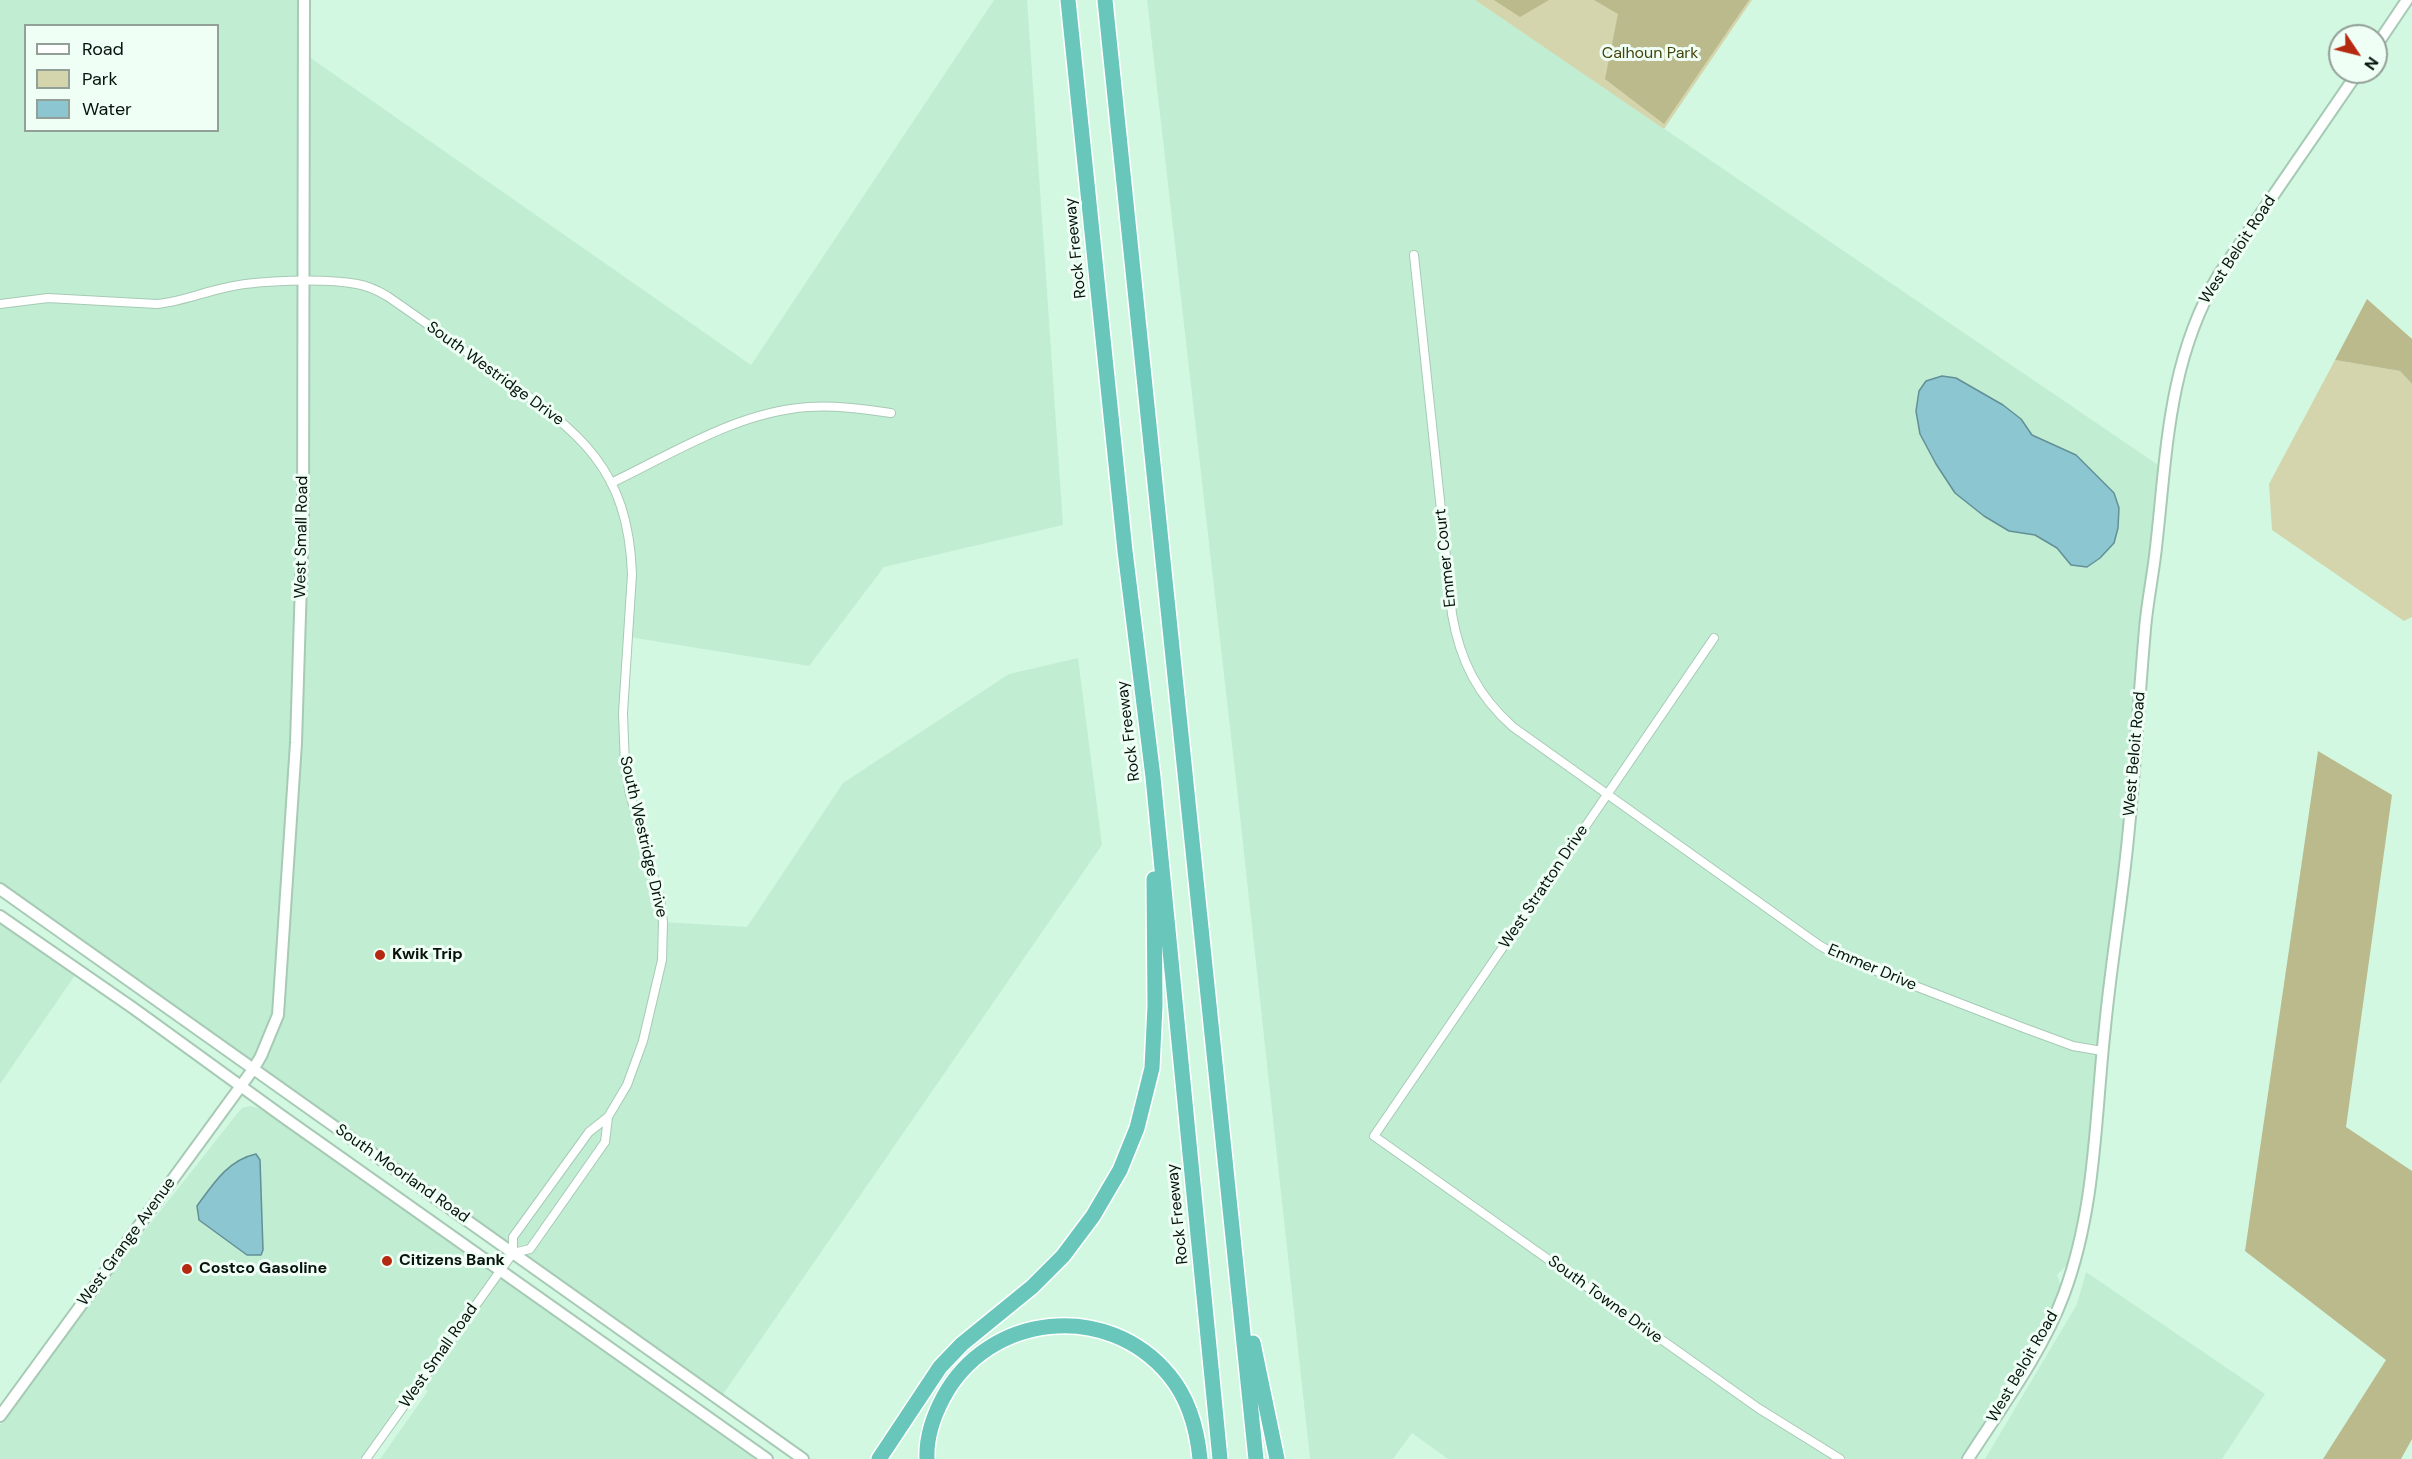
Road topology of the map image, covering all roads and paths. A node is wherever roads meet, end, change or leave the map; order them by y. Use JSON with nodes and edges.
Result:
{"nodes":[{"id":1,"x":304,"y":0,"type":"edge"},
{"id":2,"x":1068,"y":0,"type":"edge"},
{"id":3,"x":1105,"y":0,"type":"edge"},
{"id":4,"x":2408,"y":0,"type":"edge"},
{"id":5,"x":2388,"y":29,"type":"edge"},
{"id":6,"x":2350,"y":84,"type":"edge"},
{"id":7,"x":1414,"y":255,"type":"dead end"},
{"id":8,"x":304,"y":282,"type":"junction"},
{"id":9,"x":0,"y":304,"type":"edge"},
{"id":10,"x":891,"y":413,"type":"dead end"},
{"id":11,"x":611,"y":483,"type":"junction"},
{"id":12,"x":1714,"y":638,"type":"dead end"},
{"id":13,"x":1153,"y":777,"type":"junction"},
{"id":14,"x":1607,"y":795,"type":"junction"},
{"id":15,"x":0,"y":889,"type":"edge"},
{"id":16,"x":0,"y":916,"type":"edge"},
{"id":17,"x":2102,"y":1052,"type":"junction"},
{"id":18,"x":254,"y":1068,"type":"junction"},
{"id":19,"x":240,"y":1086,"type":"junction"},
{"id":20,"x":609,"y":1117,"type":"junction"},
{"id":21,"x":1374,"y":1136,"type":"joint"},
{"id":22,"x":1233,"y":1237,"type":"junction"},
{"id":23,"x":513,"y":1253,"type":"junction"},
{"id":24,"x":499,"y":1271,"type":"junction"},
{"id":25,"x":0,"y":1416,"type":"edge"},
{"id":26,"x":366,"y":1459,"type":"edge"},
{"id":27,"x":767,"y":1459,"type":"edge"},
{"id":28,"x":803,"y":1459,"type":"edge"},
{"id":29,"x":879,"y":1459,"type":"edge"},
{"id":30,"x":927,"y":1459,"type":"edge"},
{"id":31,"x":1200,"y":1459,"type":"edge"},
{"id":32,"x":1220,"y":1459,"type":"edge"},
{"id":33,"x":1256,"y":1459,"type":"edge"},
{"id":34,"x":1277,"y":1459,"type":"edge"},
{"id":35,"x":1840,"y":1459,"type":"edge"},
{"id":36,"x":1968,"y":1459,"type":"edge"}],
"edges":[{"from":1,"to":8,"type":"main road","name":"West Small Road"},
{"from":2,"to":13,"type":"highway","name":"Rock Freeway"},
{"from":3,"to":22,"type":"highway"},
{"from":4,"to":5,"type":"main road"},
{"from":6,"to":17,"type":"main road","name":"West Beloit Road"},
{"from":7,"to":14,"type":"street","name":"Emmer Court"},
{"from":8,"to":9,"type":"street","name":"South Westridge Drive"},
{"from":8,"to":11,"type":"street","name":"South Westridge Drive"},
{"from":8,"to":18,"type":"main road","name":"West Small Road"},
{"from":10,"to":11,"type":"street"},
{"from":11,"to":20,"type":"street","name":"South Westridge Drive"},
{"from":12,"to":14,"type":"street","name":"West Stratton Drive"},
{"from":13,"to":29,"type":"highway"},
{"from":13,"to":32,"type":"highway","name":"Rock Freeway"},
{"from":14,"to":17,"type":"street","name":"Emmer Drive"},
{"from":14,"to":21,"type":"street","name":"West Stratton Drive"},
{"from":15,"to":18,"type":"main road","name":"South Moorland Road"},
{"from":16,"to":19,"type":"main road","name":"South Moorland Road"},
{"from":17,"to":36,"type":"main road","name":"West Beloit Road"},
{"from":18,"to":19,"type":"main road","name":"West Grange Avenue"},
{"from":18,"to":23,"type":"main road","name":"South Moorland Road"},
{"from":19,"to":24,"type":"main road","name":"South Moorland Road"},
{"from":19,"to":25,"type":"main road","name":"West Grange Avenue"},
{"from":20,"to":23,"type":"street","name":"South Westridge Drive"},
{"from":20,"to":23,"type":"street","name":"South Westridge Drive"},
{"from":21,"to":35,"type":"street","name":"South Towne Drive"},
{"from":22,"to":33,"type":"highway"},
{"from":22,"to":34,"type":"highway"},
{"from":23,"to":24,"type":"street","name":"West Small Road"},
{"from":23,"to":28,"type":"main road","name":"South Moorland Road"},
{"from":24,"to":26,"type":"street","name":"West Small Road"},
{"from":24,"to":27,"type":"main road","name":"South Moorland Road"},
{"from":30,"to":31,"type":"highway"}]}
